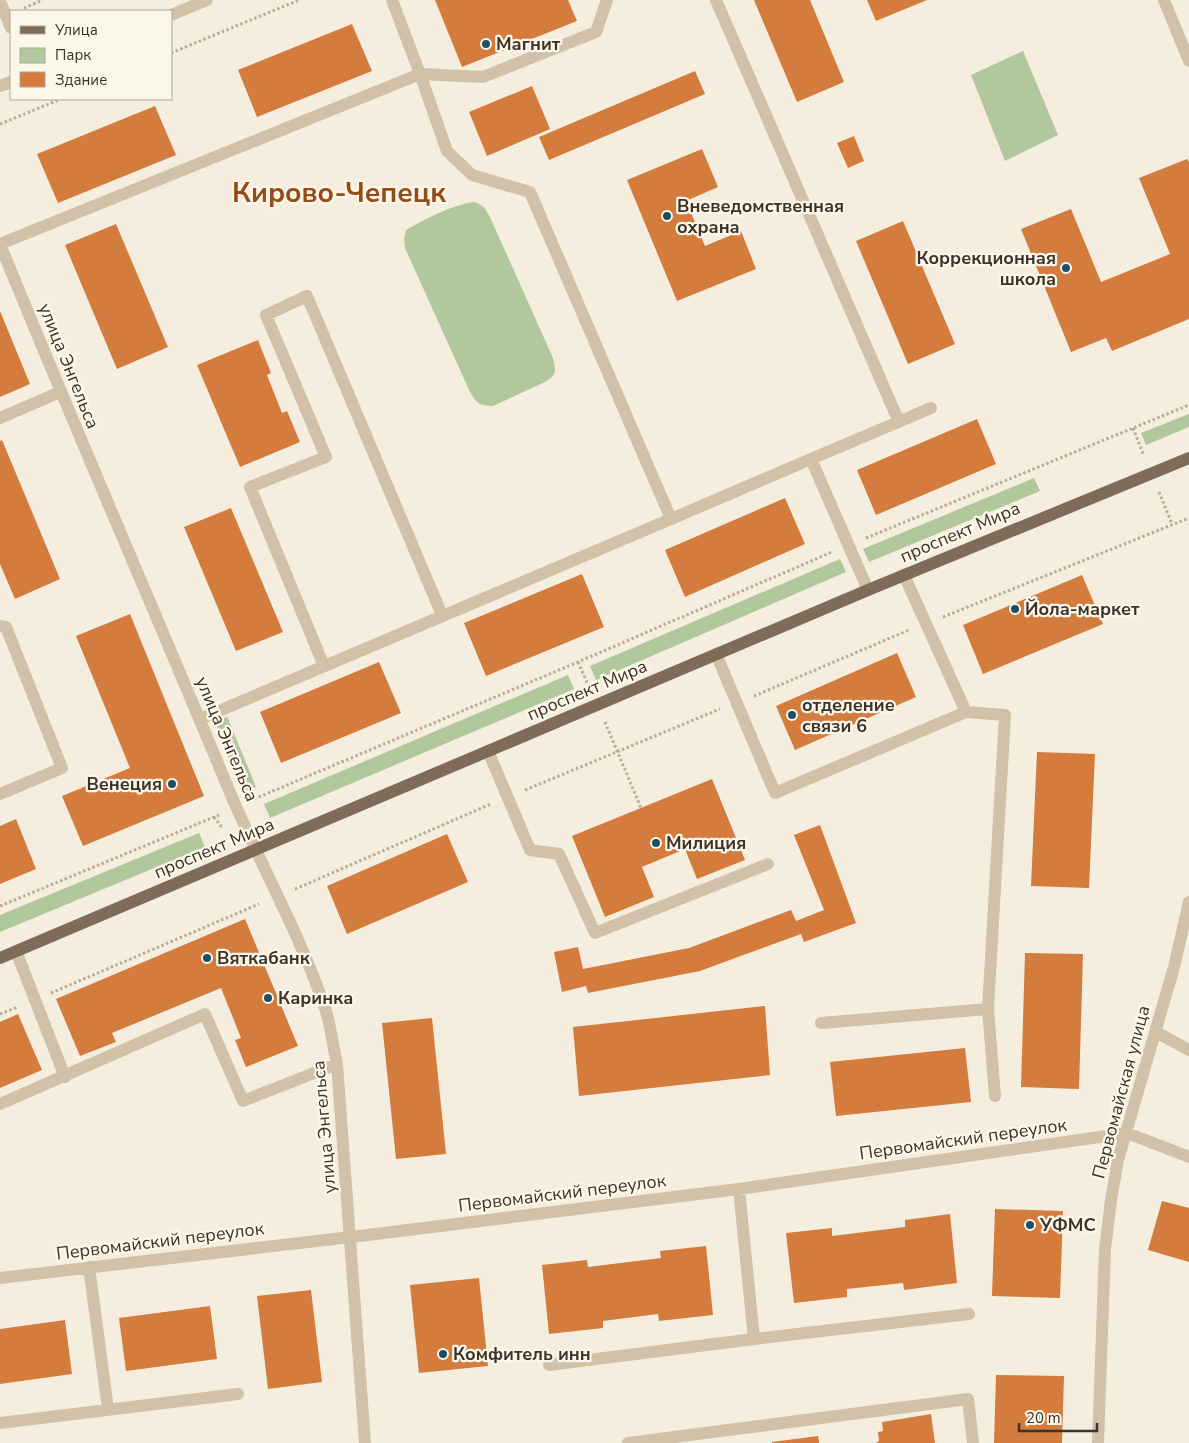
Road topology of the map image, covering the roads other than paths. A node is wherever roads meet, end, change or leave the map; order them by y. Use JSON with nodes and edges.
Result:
{"nodes":[{"id":1,"x":392,"y":0,"type":"edge"},
{"id":2,"x":606,"y":0,"type":"edge"},
{"id":3,"x":716,"y":0,"type":"edge"},
{"id":4,"x":1164,"y":0,"type":"edge"},
{"id":5,"x":0,"y":1,"type":"edge"},
{"id":6,"x":200,"y":1,"type":"edge"},
{"id":7,"x":172,"y":15,"type":"edge"},
{"id":8,"x":10,"y":26,"type":"edge"},
{"id":9,"x":1189,"y":61,"type":"edge"},
{"id":10,"x":420,"y":74,"type":"junction"},
{"id":11,"x":0,"y":244,"type":"edge"},
{"id":12,"x":60,"y":392,"type":"junction"},
{"id":13,"x":931,"y":408,"type":"dead end"},
{"id":14,"x":0,"y":418,"type":"edge"},
{"id":15,"x":899,"y":422,"type":"junction"},
{"id":16,"x":1189,"y":458,"type":"edge"},
{"id":17,"x":811,"y":460,"type":"junction"},
{"id":18,"x":671,"y":519,"type":"junction"},
{"id":19,"x":904,"y":575,"type":"junction"},
{"id":20,"x":868,"y":590,"type":"junction"},
{"id":21,"x":442,"y":615,"type":"junction"},
{"id":22,"x":0,"y":626,"type":"edge"},
{"id":23,"x":716,"y":654,"type":"junction"},
{"id":24,"x":324,"y":666,"type":"junction"},
{"id":25,"x":966,"y":712,"type":"junction"},
{"id":26,"x":200,"y":719,"type":"junction"},
{"id":27,"x":488,"y":751,"type":"junction"},
{"id":28,"x":0,"y":794,"type":"edge"},
{"id":29,"x":257,"y":849,"type":"junction"},
{"id":30,"x":768,"y":864,"type":"dead end"},
{"id":31,"x":1189,"y":902,"type":"edge"},
{"id":32,"x":16,"y":951,"type":"junction"},
{"id":33,"x":0,"y":958,"type":"edge"},
{"id":34,"x":988,"y":1009,"type":"junction"},
{"id":35,"x":820,"y":1023,"type":"dead end"},
{"id":36,"x":1156,"y":1032,"type":"junction"},
{"id":37,"x":1189,"y":1050,"type":"edge"},
{"id":38,"x":337,"y":1064,"type":"junction"},
{"id":39,"x":65,"y":1077,"type":"junction"},
{"id":40,"x":995,"y":1096,"type":"dead end"},
{"id":41,"x":0,"y":1104,"type":"edge"},
{"id":42,"x":1127,"y":1133,"type":"junction"},
{"id":43,"x":1189,"y":1157,"type":"edge"},
{"id":44,"x":739,"y":1189,"type":"junction"},
{"id":45,"x":351,"y":1237,"type":"junction"},
{"id":46,"x":89,"y":1267,"type":"junction"},
{"id":47,"x":0,"y":1278,"type":"edge"},
{"id":48,"x":969,"y":1314,"type":"dead end"},
{"id":49,"x":754,"y":1340,"type":"junction"},
{"id":50,"x":549,"y":1365,"type":"dead end"},
{"id":51,"x":238,"y":1394,"type":"dead end"},
{"id":52,"x":108,"y":1409,"type":"junction"},
{"id":53,"x":0,"y":1423,"type":"edge"},
{"id":54,"x":366,"y":1443,"type":"edge"},
{"id":55,"x":628,"y":1443,"type":"edge"},
{"id":56,"x":973,"y":1443,"type":"edge"},
{"id":57,"x":1098,"y":1443,"type":"edge"}],
"edges":[{"from":1,"to":10,"type":"street"},
{"from":2,"to":10,"type":"street"},
{"from":3,"to":15,"type":"street"},
{"from":4,"to":9,"type":"street"},
{"from":5,"to":8,"type":"street"},
{"from":6,"to":7,"type":"street"},
{"from":10,"to":11,"type":"street"},
{"from":10,"to":18,"type":"street"},
{"from":11,"to":12,"type":"street","name":"улица Энгельса"},
{"from":12,"to":14,"type":"street"},
{"from":12,"to":26,"type":"street","name":"улица Энгельса"},
{"from":13,"to":15,"type":"street"},
{"from":15,"to":17,"type":"street"},
{"from":16,"to":19,"type":"main road","name":"проспект Мира"},
{"from":17,"to":18,"type":"street"},
{"from":17,"to":20,"type":"street"},
{"from":18,"to":21,"type":"street"},
{"from":19,"to":20,"type":"main road","name":"проспект Мира"},
{"from":19,"to":25,"type":"street"},
{"from":20,"to":23,"type":"main road","name":"проспект Мира"},
{"from":21,"to":24,"type":"street"},
{"from":21,"to":24,"type":"street"},
{"from":22,"to":28,"type":"street"},
{"from":23,"to":25,"type":"street"},
{"from":23,"to":27,"type":"main road","name":"проспект Мира"},
{"from":24,"to":26,"type":"street"},
{"from":25,"to":34,"type":"street"},
{"from":26,"to":29,"type":"street","name":"улица Энгельса"},
{"from":27,"to":29,"type":"main road","name":"проспект Мира"},
{"from":27,"to":30,"type":"street"},
{"from":29,"to":32,"type":"main road","name":"проспект Мира"},
{"from":29,"to":38,"type":"street","name":"улица Энгельса"},
{"from":31,"to":36,"type":"street","name":"Первомайская улица"},
{"from":32,"to":33,"type":"main road","name":"проспект Мира"},
{"from":32,"to":39,"type":"street"},
{"from":34,"to":35,"type":"street"},
{"from":34,"to":40,"type":"street"},
{"from":36,"to":37,"type":"street"},
{"from":36,"to":42,"type":"street","name":"Первомайская улица"},
{"from":38,"to":39,"type":"street"},
{"from":38,"to":45,"type":"street","name":"улица Энгельса"},
{"from":39,"to":41,"type":"street"},
{"from":42,"to":43,"type":"street"},
{"from":42,"to":44,"type":"street","name":"Первомайский переулок"},
{"from":42,"to":57,"type":"street","name":"Первомайская улица"},
{"from":44,"to":45,"type":"street","name":"Первомайский переулок"},
{"from":44,"to":49,"type":"street"},
{"from":45,"to":46,"type":"street","name":"Первомайский переулок"},
{"from":45,"to":54,"type":"street","name":"улица Энгельса"},
{"from":46,"to":47,"type":"street","name":"Первомайский переулок"},
{"from":46,"to":52,"type":"street"},
{"from":48,"to":49,"type":"street"},
{"from":49,"to":50,"type":"street"},
{"from":51,"to":52,"type":"street"},
{"from":52,"to":53,"type":"street"},
{"from":55,"to":56,"type":"street"}]}
